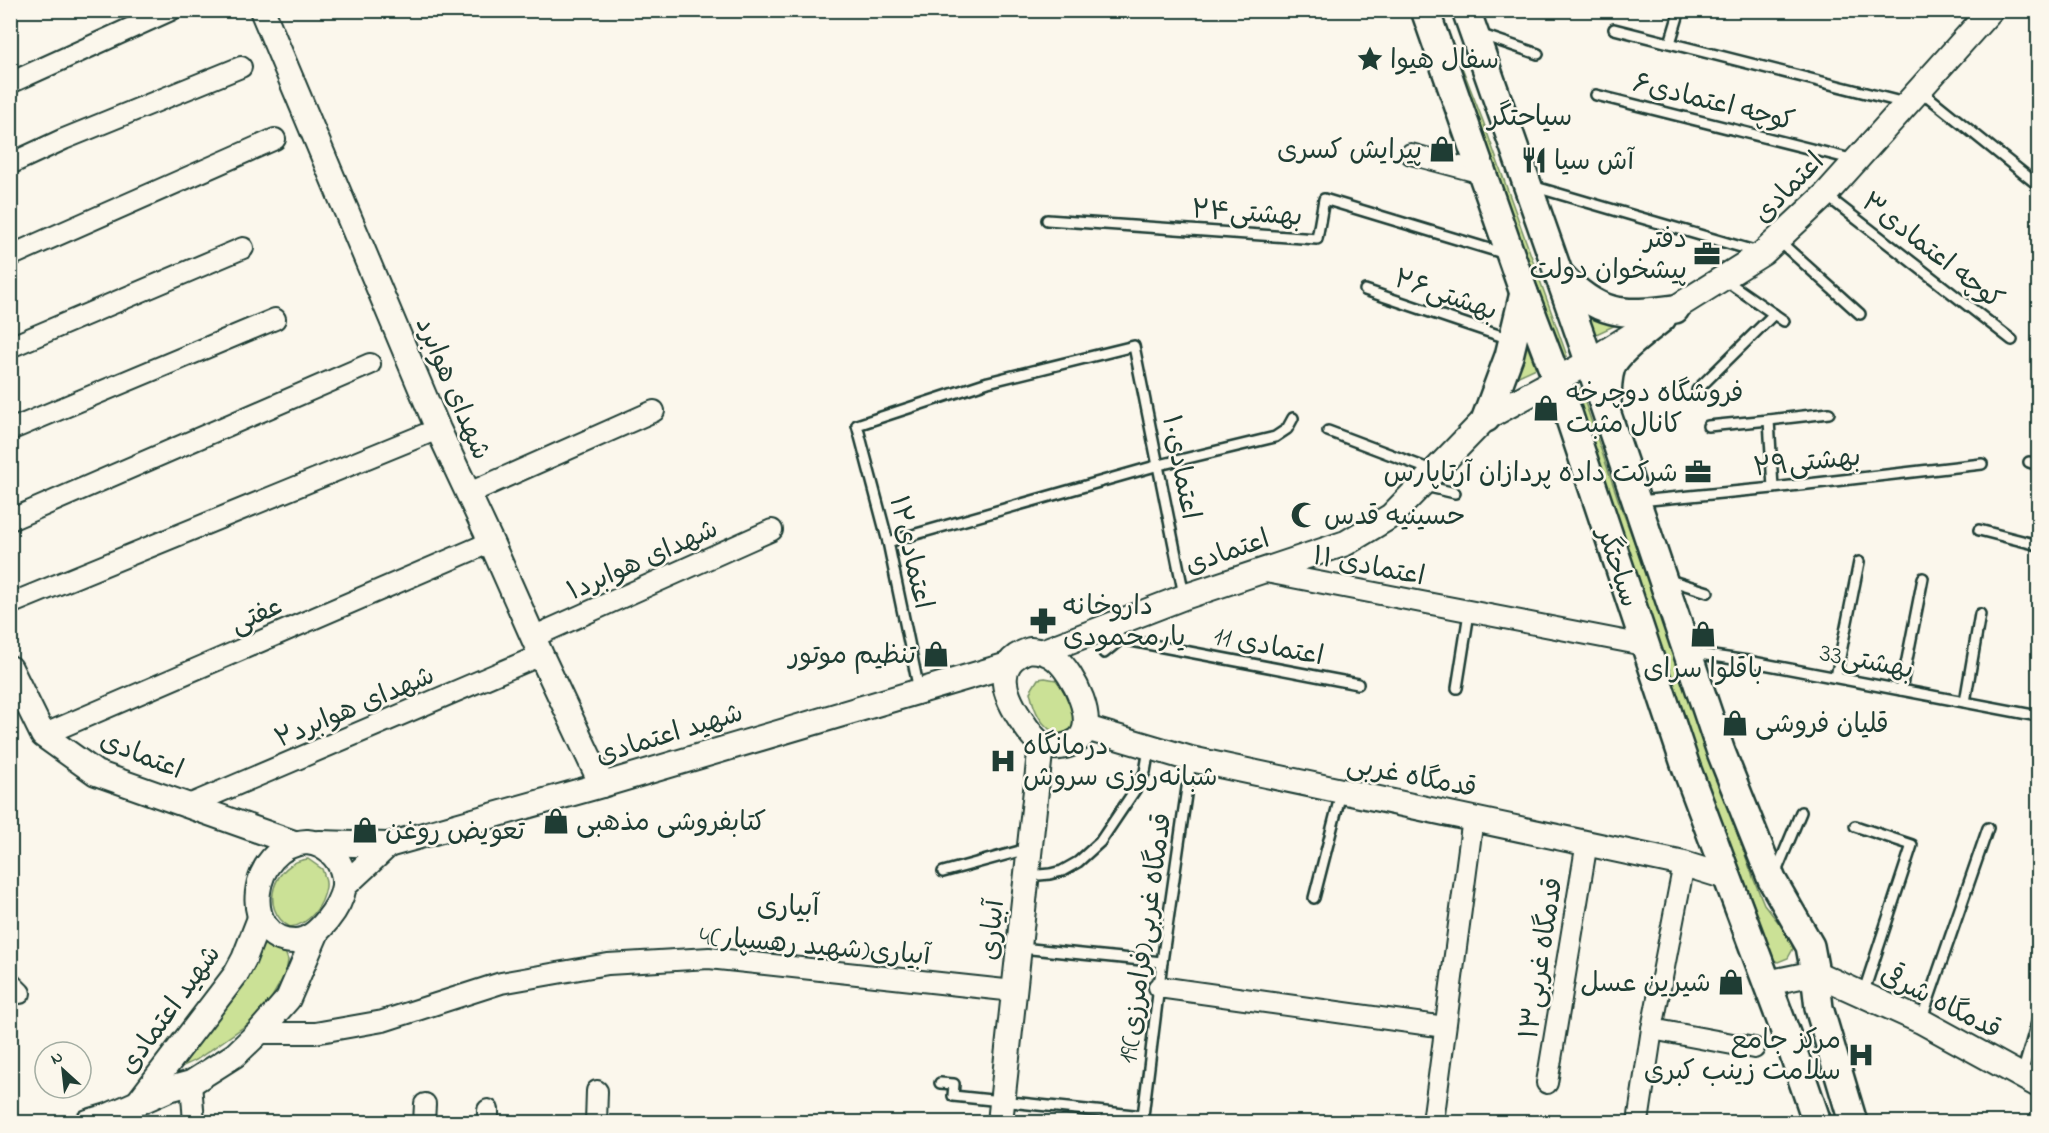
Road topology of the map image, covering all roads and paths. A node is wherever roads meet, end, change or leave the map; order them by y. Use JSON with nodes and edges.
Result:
{"nodes":[{"id":1,"x":171,"y":10,"type":"edge"},
{"id":2,"x":262,"y":10,"type":"edge"},
{"id":3,"x":1425,"y":10,"type":"edge"},
{"id":4,"x":1680,"y":10,"type":"edge"},
{"id":5,"x":1991,"y":10,"type":"edge"},
{"id":6,"x":1470,"y":22,"type":"edge"},
{"id":7,"x":1614,"y":29,"type":"dead end"},
{"id":8,"x":1670,"y":43,"type":"junction"},
{"id":9,"x":1538,"y":54,"type":"dead end"},
{"id":10,"x":241,"y":67,"type":"dead end"},
{"id":11,"x":10,"y":83,"type":"edge"},
{"id":12,"x":1596,"y":94,"type":"dead end"},
{"id":13,"x":1914,"y":97,"type":"junction"},
{"id":14,"x":275,"y":140,"type":"dead end"},
{"id":15,"x":1412,"y":154,"type":"dead end"},
{"id":16,"x":1857,"y":160,"type":"junction"},
{"id":17,"x":10,"y":164,"type":"edge"},
{"id":18,"x":1482,"y":173,"type":"junction"},
{"id":19,"x":1526,"y":184,"type":"junction"},
{"id":20,"x":2038,"y":185,"type":"edge"},
{"id":21,"x":1825,"y":195,"type":"junction"},
{"id":22,"x":1047,"y":220,"type":"dead end"},
{"id":23,"x":1771,"y":247,"type":"junction"},
{"id":24,"x":243,"y":248,"type":"dead end"},
{"id":25,"x":1511,"y":255,"type":"junction"},
{"id":26,"x":10,"y":256,"type":"edge"},
{"id":27,"x":1559,"y":274,"type":"junction"},
{"id":28,"x":1723,"y":279,"type":"junction"},
{"id":29,"x":1365,"y":290,"type":"dead end"},
{"id":30,"x":1524,"y":293,"type":"junction"},
{"id":31,"x":1668,"y":314,"type":"junction"},
{"id":32,"x":1774,"y":314,"type":"junction"},
{"id":33,"x":1860,"y":314,"type":"dead end"},
{"id":34,"x":275,"y":319,"type":"dead end"},
{"id":35,"x":1784,"y":321,"type":"dead end"},
{"id":36,"x":1512,"y":340,"type":"junction"},
{"id":37,"x":2012,"y":340,"type":"dead end"},
{"id":38,"x":1134,"y":346,"type":"joint"},
{"id":39,"x":10,"y":347,"type":"edge"},
{"id":40,"x":1589,"y":362,"type":"junction"},
{"id":41,"x":370,"y":364,"type":"dead end"},
{"id":42,"x":1557,"y":380,"type":"junction"},
{"id":43,"x":1697,"y":390,"type":"dead end"},
{"id":44,"x":654,"y":411,"type":"dead end"},
{"id":45,"x":1829,"y":413,"type":"dead end"},
{"id":46,"x":1607,"y":415,"type":"junction"},
{"id":47,"x":1293,"y":418,"type":"dead end"},
{"id":48,"x":1486,"y":418,"type":"junction"},
{"id":49,"x":1769,"y":420,"type":"junction"},
{"id":50,"x":1708,"y":426,"type":"dead end"},
{"id":51,"x":438,"y":429,"type":"junction"},
{"id":52,"x":10,"y":430,"type":"edge"},
{"id":53,"x":1328,"y":431,"type":"dead end"},
{"id":54,"x":1982,"y":464,"type":"dead end"},
{"id":55,"x":1159,"y":465,"type":"junction"},
{"id":56,"x":1429,"y":478,"type":"junction"},
{"id":57,"x":1773,"y":488,"type":"junction"},
{"id":58,"x":1455,"y":493,"type":"dead end"},
{"id":59,"x":467,"y":494,"type":"junction"},
{"id":60,"x":1636,"y":501,"type":"junction"},
{"id":61,"x":10,"y":520,"type":"edge"},
{"id":62,"x":772,"y":530,"type":"dead end"},
{"id":63,"x":1979,"y":530,"type":"dead end"},
{"id":64,"x":491,"y":542,"type":"junction"},
{"id":65,"x":888,"y":542,"type":"junction"},
{"id":66,"x":2038,"y":545,"type":"edge"},
{"id":67,"x":1859,"y":562,"type":"dead end"},
{"id":68,"x":1258,"y":571,"type":"junction"},
{"id":69,"x":1661,"y":578,"type":"junction"},
{"id":70,"x":1923,"y":578,"type":"dead end"},
{"id":71,"x":1708,"y":592,"type":"dead end"},
{"id":72,"x":1441,"y":596,"type":"dead end"},
{"id":73,"x":1184,"y":597,"type":"junction"},
{"id":74,"x":10,"y":604,"type":"edge"},
{"id":75,"x":1469,"y":613,"type":"junction"},
{"id":76,"x":1980,"y":614,"type":"dead end"},
{"id":77,"x":1512,"y":621,"type":"junction"},
{"id":78,"x":1114,"y":633,"type":"junction"},
{"id":79,"x":1644,"y":645,"type":"junction"},
{"id":80,"x":537,"y":646,"type":"junction"},
{"id":81,"x":1044,"y":651,"type":"junction"},
{"id":82,"x":1687,"y":652,"type":"junction"},
{"id":83,"x":1104,"y":653,"type":"dead end"},
{"id":84,"x":1008,"y":665,"type":"junction"},
{"id":85,"x":10,"y":668,"type":"edge"},
{"id":86,"x":966,"y":676,"type":"junction"},
{"id":87,"x":1836,"y":677,"type":"junction"},
{"id":88,"x":1358,"y":684,"type":"dead end"},
{"id":89,"x":1457,"y":688,"type":"dead end"},
{"id":90,"x":919,"y":690,"type":"junction"},
{"id":91,"x":1900,"y":690,"type":"junction"},
{"id":92,"x":1005,"y":692,"type":"junction"},
{"id":93,"x":1965,"y":702,"type":"junction"},
{"id":94,"x":2038,"y":716,"type":"edge"},
{"id":95,"x":1086,"y":728,"type":"junction"},
{"id":96,"x":43,"y":735,"type":"junction"},
{"id":97,"x":1041,"y":744,"type":"junction"},
{"id":98,"x":1149,"y":746,"type":"junction"},
{"id":99,"x":1720,"y":752,"type":"junction"},
{"id":100,"x":1191,"y":759,"type":"junction"},
{"id":101,"x":1686,"y":766,"type":"junction"},
{"id":102,"x":602,"y":785,"type":"junction"},
{"id":103,"x":1341,"y":792,"type":"junction"},
{"id":104,"x":189,"y":805,"type":"junction"},
{"id":105,"x":1801,"y":812,"type":"dead end"},
{"id":106,"x":1473,"y":818,"type":"junction"},
{"id":107,"x":1855,"y":826,"type":"dead end"},
{"id":108,"x":1988,"y":828,"type":"dead end"},
{"id":109,"x":1587,"y":842,"type":"junction"},
{"id":110,"x":294,"y":843,"type":"junction"},
{"id":111,"x":319,"y":843,"type":"junction"},
{"id":112,"x":388,"y":845,"type":"junction"},
{"id":113,"x":1030,"y":848,"type":"junction"},
{"id":114,"x":1684,"y":864,"type":"junction"},
{"id":115,"x":943,"y":872,"type":"dead end"},
{"id":116,"x":1027,"y":876,"type":"junction"},
{"id":117,"x":1726,"y":877,"type":"junction"},
{"id":118,"x":1772,"y":880,"type":"junction"},
{"id":119,"x":344,"y":886,"type":"junction"},
{"id":120,"x":1314,"y":898,"type":"dead end"},
{"id":121,"x":260,"y":918,"type":"junction"},
{"id":122,"x":316,"y":934,"type":"junction"},
{"id":123,"x":1019,"y":948,"type":"junction"},
{"id":124,"x":1162,"y":962,"type":"junction"},
{"id":125,"x":1815,"y":973,"type":"junction"},
{"id":126,"x":1767,"y":983,"type":"junction"},
{"id":127,"x":1159,"y":987,"type":"junction"},
{"id":128,"x":1014,"y":992,"type":"junction"},
{"id":129,"x":1863,"y":994,"type":"junction"},
{"id":130,"x":2038,"y":1019,"type":"edge"},
{"id":131,"x":1921,"y":1022,"type":"junction"},
{"id":132,"x":1445,"y":1028,"type":"junction"},
{"id":133,"x":1652,"y":1029,"type":"junction"},
{"id":134,"x":258,"y":1033,"type":"junction"},
{"id":135,"x":1754,"y":1048,"type":"dead end"},
{"id":136,"x":2030,"y":1080,"type":"edge"},
{"id":137,"x":192,"y":1083,"type":"junction"},
{"id":138,"x":940,"y":1083,"type":"dead end"},
{"id":139,"x":1547,"y":1083,"type":"dead end"},
{"id":140,"x":597,"y":1091,"type":"dead end"},
{"id":141,"x":140,"y":1101,"type":"junction"},
{"id":142,"x":1001,"y":1112,"type":"edge"},
{"id":143,"x":1144,"y":1119,"type":"edge"},
{"id":144,"x":88,"y":1122,"type":"edge"},
{"id":145,"x":194,"y":1122,"type":"edge"},
{"id":146,"x":596,"y":1122,"type":"edge"},
{"id":147,"x":1433,"y":1122,"type":"edge"},
{"id":148,"x":1638,"y":1122,"type":"edge"},
{"id":149,"x":1817,"y":1122,"type":"edge"},
{"id":150,"x":1853,"y":1122,"type":"edge"}],
"edges":[{"from":1,"to":11,"type":"street"},
{"from":2,"to":51,"type":"street","name":"شهدای هوابرد"},
{"from":3,"to":18,"type":"main road","name":"سیاحتگر"},
{"from":4,"to":8,"type":"lane"},
{"from":5,"to":13,"type":"street","name":"اعتمادی"},
{"from":6,"to":9,"type":"lane"},
{"from":6,"to":19,"type":"main road"},
{"from":7,"to":8,"type":"lane"},
{"from":8,"to":13,"type":"lane"},
{"from":10,"to":17,"type":"street"},
{"from":12,"to":16,"type":"lane","name":"کوچه اعتمادی۶"},
{"from":13,"to":16,"type":"street","name":"اعتمادی"},
{"from":13,"to":20,"type":"lane"},
{"from":14,"to":26,"type":"street"},
{"from":15,"to":18,"type":"street"},
{"from":16,"to":21,"type":"street","name":"اعتمادی"},
{"from":18,"to":25,"type":"main road","name":"سیاحتگر"},
{"from":19,"to":23,"type":"lane"},
{"from":19,"to":27,"type":"main road"},
{"from":21,"to":23,"type":"street","name":"اعتمادی"},
{"from":21,"to":37,"type":"lane","name":"کوچه اعتمادی۳"},
{"from":22,"to":25,"type":"lane","name":"۲۴بهشتی"},
{"from":23,"to":28,"type":"street","name":"اعتمادی"},
{"from":23,"to":33,"type":"lane"},
{"from":24,"to":39,"type":"street"},
{"from":25,"to":30,"type":"main road","name":"سیاحتگر"},
{"from":27,"to":31,"type":"main road"},
{"from":27,"to":40,"type":"main road"},
{"from":28,"to":31,"type":"street","name":"اعتمادی"},
{"from":28,"to":32,"type":"lane"},
{"from":29,"to":36,"type":"lane","name":"۲۶بهشتی"},
{"from":30,"to":36,"type":"main road"},
{"from":30,"to":42,"type":"main road","name":"سیاحتگر"},
{"from":31,"to":40,"type":"street","name":"اعتمادی"},
{"from":31,"to":46,"type":"main road"},
{"from":32,"to":35,"type":"lane"},
{"from":32,"to":43,"type":"lane"},
{"from":34,"to":52,"type":"street"},
{"from":36,"to":48,"type":"main road"},
{"from":38,"to":55,"type":"lane","name":"اعتمادی۱۰"},
{"from":38,"to":65,"type":"lane","name":"اعتمادی۱۲"},
{"from":40,"to":42,"type":"street","name":"اعتمادی"},
{"from":40,"to":46,"type":"main road","name":"سیاحتگر"},
{"from":41,"to":61,"type":"street"},
{"from":42,"to":48,"type":"street","name":"اعتمادی"},
{"from":42,"to":79,"type":"main road","name":"سیاحتگر"},
{"from":44,"to":59,"type":"street"},
{"from":45,"to":49,"type":"lane"},
{"from":46,"to":60,"type":"main road","name":"سیاحتگر"},
{"from":47,"to":55,"type":"lane"},
{"from":48,"to":56,"type":"street","name":"اعتمادی"},
{"from":49,"to":50,"type":"lane"},
{"from":49,"to":57,"type":"lane"},
{"from":51,"to":59,"type":"street","name":"شهدای هوابرد"},
{"from":51,"to":74,"type":"street"},
{"from":53,"to":56,"type":"lane"},
{"from":54,"to":57,"type":"lane","name":"۲۹بهشتی"},
{"from":55,"to":65,"type":"lane"},
{"from":55,"to":73,"type":"lane","name":"اعتمادی۱۰"},
{"from":56,"to":58,"type":"lane"},
{"from":56,"to":68,"type":"street","name":"اعتمادی"},
{"from":57,"to":60,"type":"lane","name":"۲۹بهشتی"},
{"from":59,"to":64,"type":"street","name":"شهدای هوابرد"},
{"from":60,"to":69,"type":"main road","name":"سیاحتگر"},
{"from":62,"to":80,"type":"street","name":"شهدای هوابرد۱"},
{"from":63,"to":66,"type":"lane"},
{"from":64,"to":80,"type":"street","name":"شهدای هوابرد"},
{"from":64,"to":96,"type":"street","name":"عفتی"},
{"from":65,"to":90,"type":"lane","name":"اعتمادی۱۲"},
{"from":67,"to":87,"type":"lane"},
{"from":68,"to":73,"type":"street","name":"اعتمادی"},
{"from":68,"to":75,"type":"street","name":"۱۱ اعتمادی"},
{"from":69,"to":71,"type":"lane"},
{"from":69,"to":82,"type":"main road","name":"سیاحتگر"},
{"from":70,"to":91,"type":"lane"},
{"from":72,"to":77,"type":"lane"},
{"from":73,"to":78,"type":"street","name":"اعتمادی"},
{"from":75,"to":77,"type":"street","name":"۱۱ اعتمادی"},
{"from":75,"to":89,"type":"lane"},
{"from":76,"to":93,"type":"lane"},
{"from":77,"to":79,"type":"street","name":"۱۱ اعتمادی"},
{"from":78,"to":81,"type":"street","name":"اعتمادی"},
{"from":78,"to":83,"type":"lane"},
{"from":78,"to":88,"type":"lane","name":"11 اعتمادی"},
{"from":79,"to":101,"type":"main road","name":"سیاحتگر"},
{"from":80,"to":102,"type":"street","name":"شهدای هوابرد"},
{"from":80,"to":104,"type":"street","name":"شهدای هوابرد۲"},
{"from":81,"to":84,"type":"street"},
{"from":81,"to":95,"type":"street"},
{"from":82,"to":87,"type":"lane","name":"33بهشتی"},
{"from":82,"to":99,"type":"main road","name":"سیاحتگر"},
{"from":84,"to":86,"type":"street","name":"شهید اعتمادی"},
{"from":84,"to":92,"type":"street"},
{"from":85,"to":96,"type":"street","name":"اعتمادی"},
{"from":86,"to":90,"type":"street","name":"شهید اعتمادی"},
{"from":86,"to":92,"type":"street"},
{"from":87,"to":91,"type":"lane","name":"33بهشتی"},
{"from":90,"to":102,"type":"street","name":"شهید اعتمادی"},
{"from":91,"to":93,"type":"lane","name":"33بهشتی"},
{"from":92,"to":97,"type":"street"},
{"from":93,"to":94,"type":"lane","name":"33بهشتی"},
{"from":95,"to":97,"type":"street"},
{"from":95,"to":98,"type":"street","name":"قدمگاه غربی"},
{"from":96,"to":104,"type":"street","name":"اعتمادی"},
{"from":97,"to":113,"type":"street","name":"آبیاری"},
{"from":98,"to":100,"type":"street","name":"قدمگاه غربی"},
{"from":98,"to":116,"type":"lane"},
{"from":99,"to":101,"type":"main road"},
{"from":99,"to":118,"type":"main road","name":"سیاحتگر"},
{"from":100,"to":103,"type":"street","name":"قدمگاه غربی"},
{"from":100,"to":124,"type":"lane","name":"19قدمگاه غربی(فرامرزی)"},
{"from":101,"to":117,"type":"main road","name":"سیاحتگر"},
{"from":102,"to":112,"type":"street","name":"شهید اعتمادی"},
{"from":103,"to":106,"type":"street","name":"قدمگاه غربی"},
{"from":103,"to":120,"type":"lane"},
{"from":104,"to":110,"type":"street","name":"اعتمادی"},
{"from":105,"to":118,"type":"lane"},
{"from":106,"to":109,"type":"street","name":"قدمگاه غربی"},
{"from":106,"to":132,"type":"street"},
{"from":107,"to":129,"type":"lane"},
{"from":108,"to":131,"type":"lane"},
{"from":109,"to":114,"type":"street","name":"قدمگاه غربی"},
{"from":109,"to":139,"type":"street","name":"قدمگاه غربی۱۳"},
{"from":110,"to":111,"type":"street"},
{"from":110,"to":121,"type":"street"},
{"from":111,"to":112,"type":"street"},
{"from":111,"to":119,"type":"street"},
{"from":112,"to":119,"type":"street"},
{"from":113,"to":115,"type":"lane"},
{"from":113,"to":116,"type":"street","name":"آبیاری"},
{"from":114,"to":117,"type":"street","name":"قدمگاه غربی"},
{"from":114,"to":133,"type":"street"},
{"from":116,"to":123,"type":"street","name":"آبیاری"},
{"from":117,"to":126,"type":"main road","name":"سیاحتگر"},
{"from":118,"to":125,"type":"main road","name":"سیاحتگر"},
{"from":119,"to":122,"type":"street"},
{"from":121,"to":122,"type":"street"},
{"from":121,"to":141,"type":"street","name":"شهید اعتمادی"},
{"from":122,"to":134,"type":"street","name":"شهید اعتمادی"},
{"from":123,"to":124,"type":"lane"},
{"from":123,"to":128,"type":"street","name":"آبیاری"},
{"from":124,"to":127,"type":"lane","name":"19قدمگاه غربی(فرامرزی)"},
{"from":125,"to":126,"type":"street"},
{"from":125,"to":129,"type":"street","name":"قدمگاه شرقی"},
{"from":125,"to":150,"type":"main road","name":"سیاحتگر"},
{"from":126,"to":149,"type":"main road","name":"سیاحتگر"},
{"from":127,"to":132,"type":"street"},
{"from":127,"to":143,"type":"lane","name":"19قدمگاه غربی(فرامرزی)"},
{"from":128,"to":134,"type":"street","name":"4آبیاری(شهید رهسپار)"},
{"from":128,"to":142,"type":"street","name":"آبیاری"},
{"from":129,"to":131,"type":"street","name":"قدمگاه شرقی"},
{"from":130,"to":136,"type":"lane"},
{"from":131,"to":136,"type":"street","name":"قدمگاه شرقی"},
{"from":132,"to":147,"type":"street"},
{"from":133,"to":135,"type":"street"},
{"from":133,"to":148,"type":"street"},
{"from":134,"to":137,"type":"street","name":"شهید اعتمادی"},
{"from":137,"to":141,"type":"street","name":"شهید اعتمادی"},
{"from":137,"to":145,"type":"street"},
{"from":138,"to":142,"type":"lane"},
{"from":140,"to":146,"type":"street"},
{"from":141,"to":144,"type":"street","name":"شهید اعتمادی"},
{"from":142,"to":143,"type":"lane"}]}
